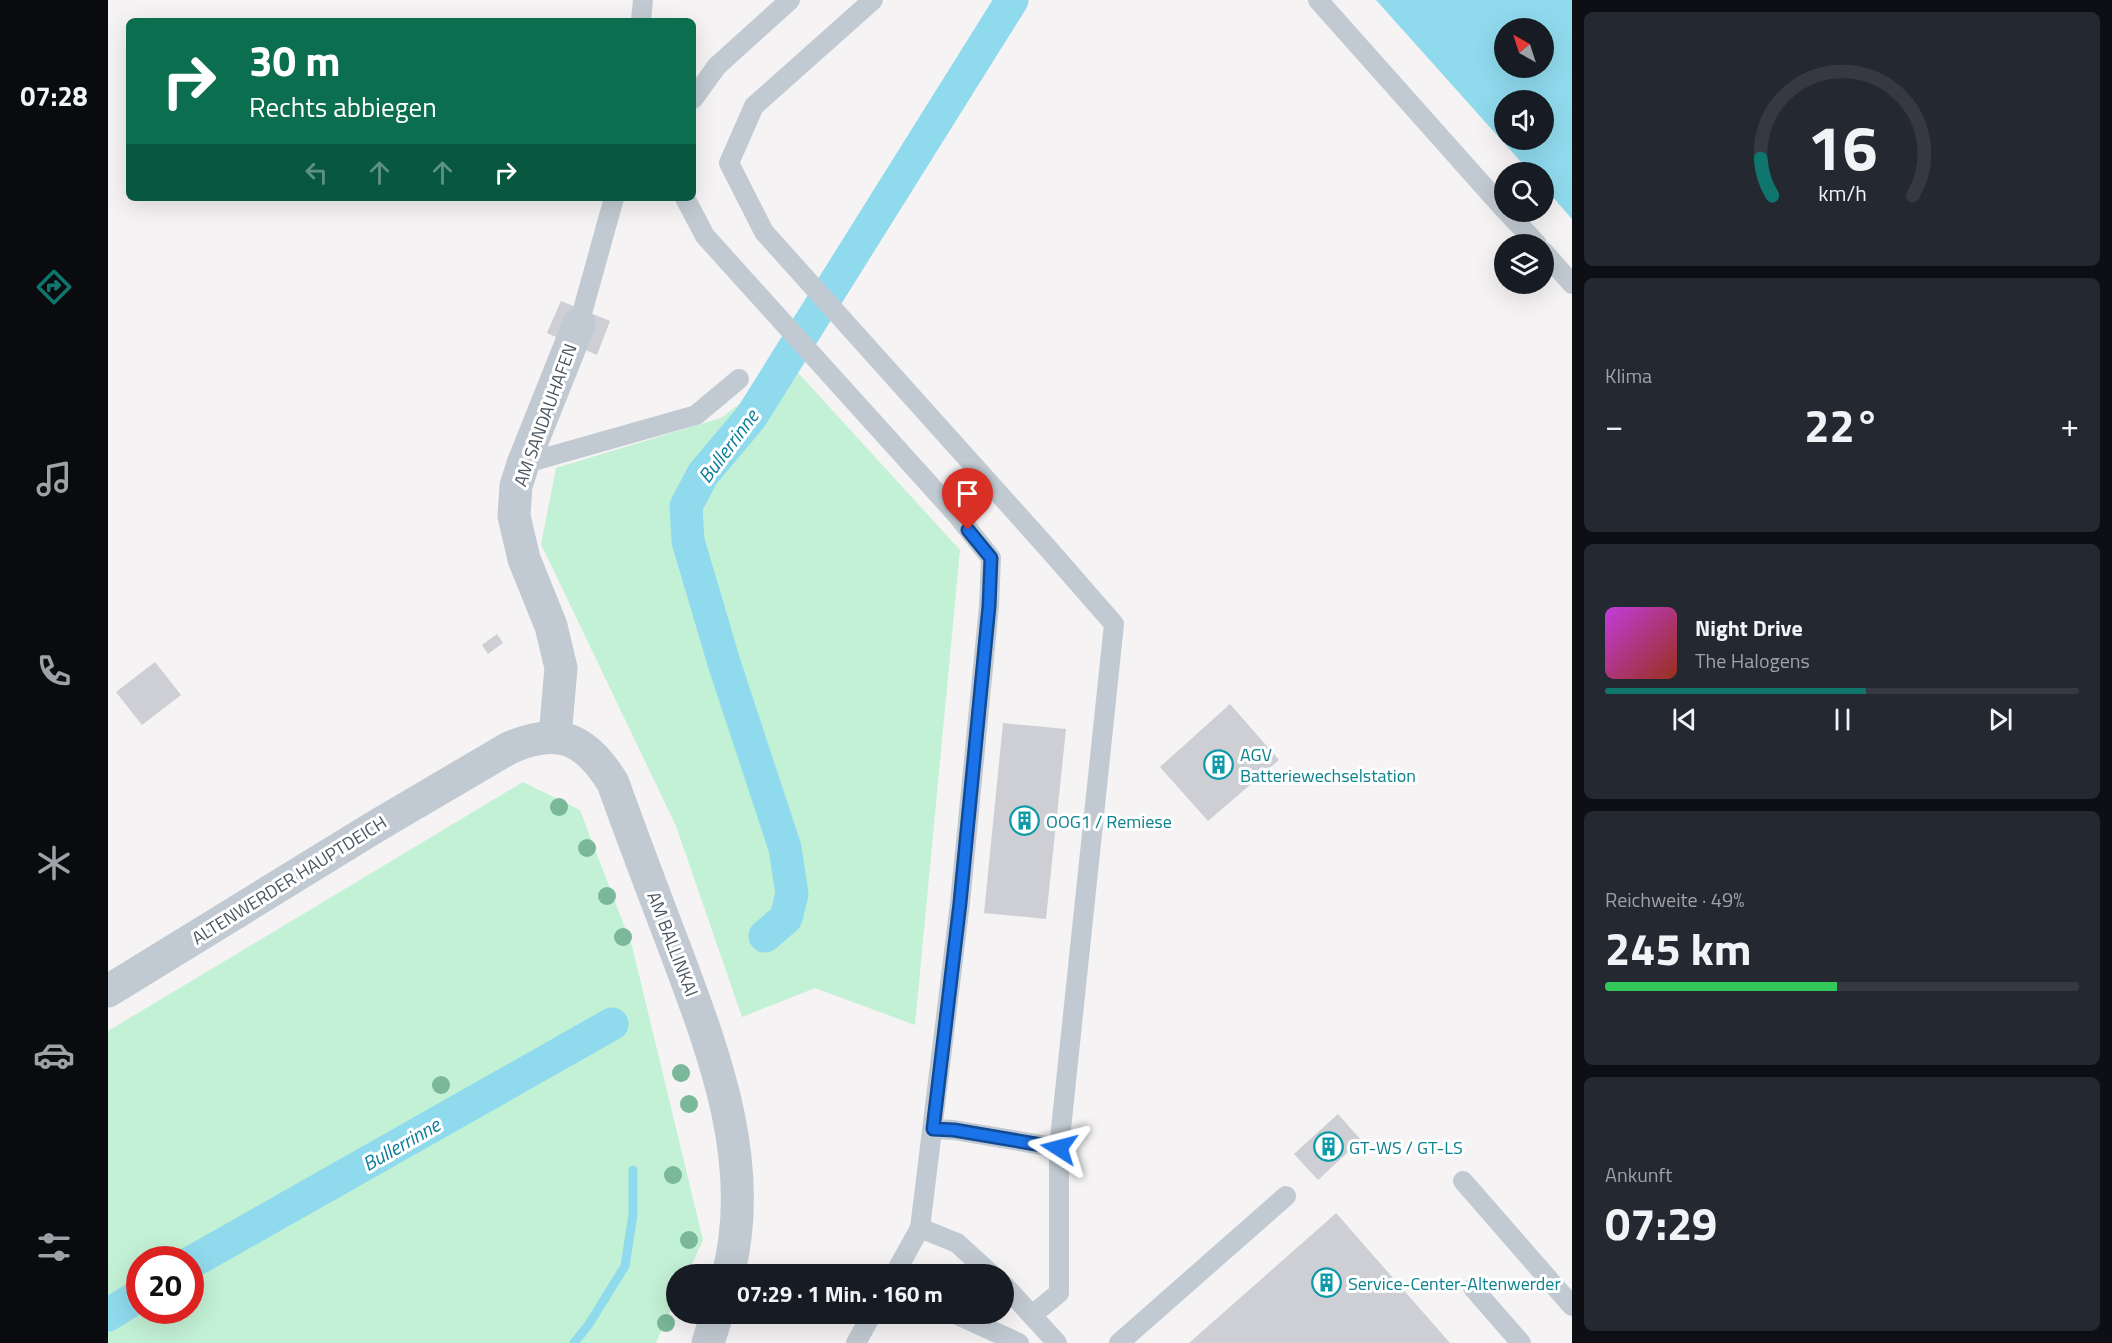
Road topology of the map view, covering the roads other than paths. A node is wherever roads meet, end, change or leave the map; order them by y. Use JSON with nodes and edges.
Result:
{"nodes":[{"id":1,"x":643,"y":0,"type":"edge"},
{"id":2,"x":790,"y":0,"type":"edge"},
{"id":3,"x":873,"y":0,"type":"edge"},
{"id":4,"x":1318,"y":0,"type":"edge"},
{"id":5,"x":641,"y":18,"type":"edge"},
{"id":6,"x":696,"y":95,"type":"edge"},
{"id":7,"x":1494,"y":197,"type":"edge"},
{"id":8,"x":613,"y":201,"type":"edge"},
{"id":9,"x":687,"y":201,"type":"edge"},
{"id":10,"x":1517,"y":222,"type":"edge"},
{"id":11,"x":1528,"y":234,"type":"edge"},
{"id":12,"x":1554,"y":263,"type":"edge"},
{"id":13,"x":1572,"y":284,"type":"edge"},
{"id":14,"x":579,"y":324,"type":"joint"},
{"id":15,"x":739,"y":378,"type":"dead end"},
{"id":16,"x":522,"y":464,"type":"junction"},
{"id":17,"x":555,"y":737,"type":"junction"},
{"id":18,"x":108,"y":991,"type":"edge"},
{"id":19,"x":933,"y":1129,"type":"junction"},
{"id":20,"x":1059,"y":1148,"type":"junction"},
{"id":21,"x":1463,"y":1181,"type":"dead end"},
{"id":22,"x":1286,"y":1196,"type":"dead end"},
{"id":23,"x":920,"y":1228,"type":"junction"},
{"id":24,"x":731,"y":1264,"type":"edge"},
{"id":25,"x":900,"y":1264,"type":"edge"},
{"id":26,"x":980,"y":1264,"type":"edge"},
{"id":27,"x":1473,"y":1288,"type":"dead end"},
{"id":28,"x":1014,"y":1296,"type":"edge"},
{"id":29,"x":1572,"y":1306,"type":"edge"},
{"id":30,"x":1032,"y":1315,"type":"junction"},
{"id":31,"x":714,"y":1324,"type":"edge"},
{"id":32,"x":866,"y":1324,"type":"edge"},
{"id":33,"x":977,"y":1324,"type":"edge"},
{"id":34,"x":708,"y":1343,"type":"edge"},
{"id":35,"x":856,"y":1343,"type":"edge"},
{"id":36,"x":1019,"y":1343,"type":"edge"},
{"id":37,"x":1057,"y":1343,"type":"edge"},
{"id":38,"x":1119,"y":1343,"type":"edge"},
{"id":39,"x":1521,"y":1343,"type":"edge"}],
"edges":[{"from":1,"to":5,"type":"lane"},
{"from":2,"to":6,"type":"lane"},
{"from":3,"to":20,"type":"lane"},
{"from":4,"to":7,"type":"lane"},
{"from":8,"to":14,"type":"lane","name":"AM SANDAUHAFEN"},
{"from":9,"to":19,"type":"lane"},
{"from":10,"to":11,"type":"lane"},
{"from":12,"to":13,"type":"lane"},
{"from":14,"to":16,"type":"street","name":"AM SANDAUHAFEN"},
{"from":15,"to":16,"type":"lane"},
{"from":16,"to":17,"type":"street","name":"AM SANDAUHAFEN"},
{"from":17,"to":18,"type":"street","name":"ALTENWERDER HAUPTDEICH"},
{"from":17,"to":24,"type":"street","name":"AM BALLINKAI"},
{"from":19,"to":20,"type":"lane"},
{"from":19,"to":23,"type":"lane"},
{"from":20,"to":30,"type":"lane"},
{"from":21,"to":29,"type":"lane"},
{"from":22,"to":38,"type":"lane"},
{"from":23,"to":25,"type":"lane"},
{"from":23,"to":26,"type":"lane"},
{"from":27,"to":39,"type":"lane"},
{"from":28,"to":30,"type":"lane"},
{"from":30,"to":37,"type":"lane"},
{"from":31,"to":34,"type":"street"},
{"from":32,"to":35,"type":"lane"},
{"from":33,"to":36,"type":"lane"}]}
